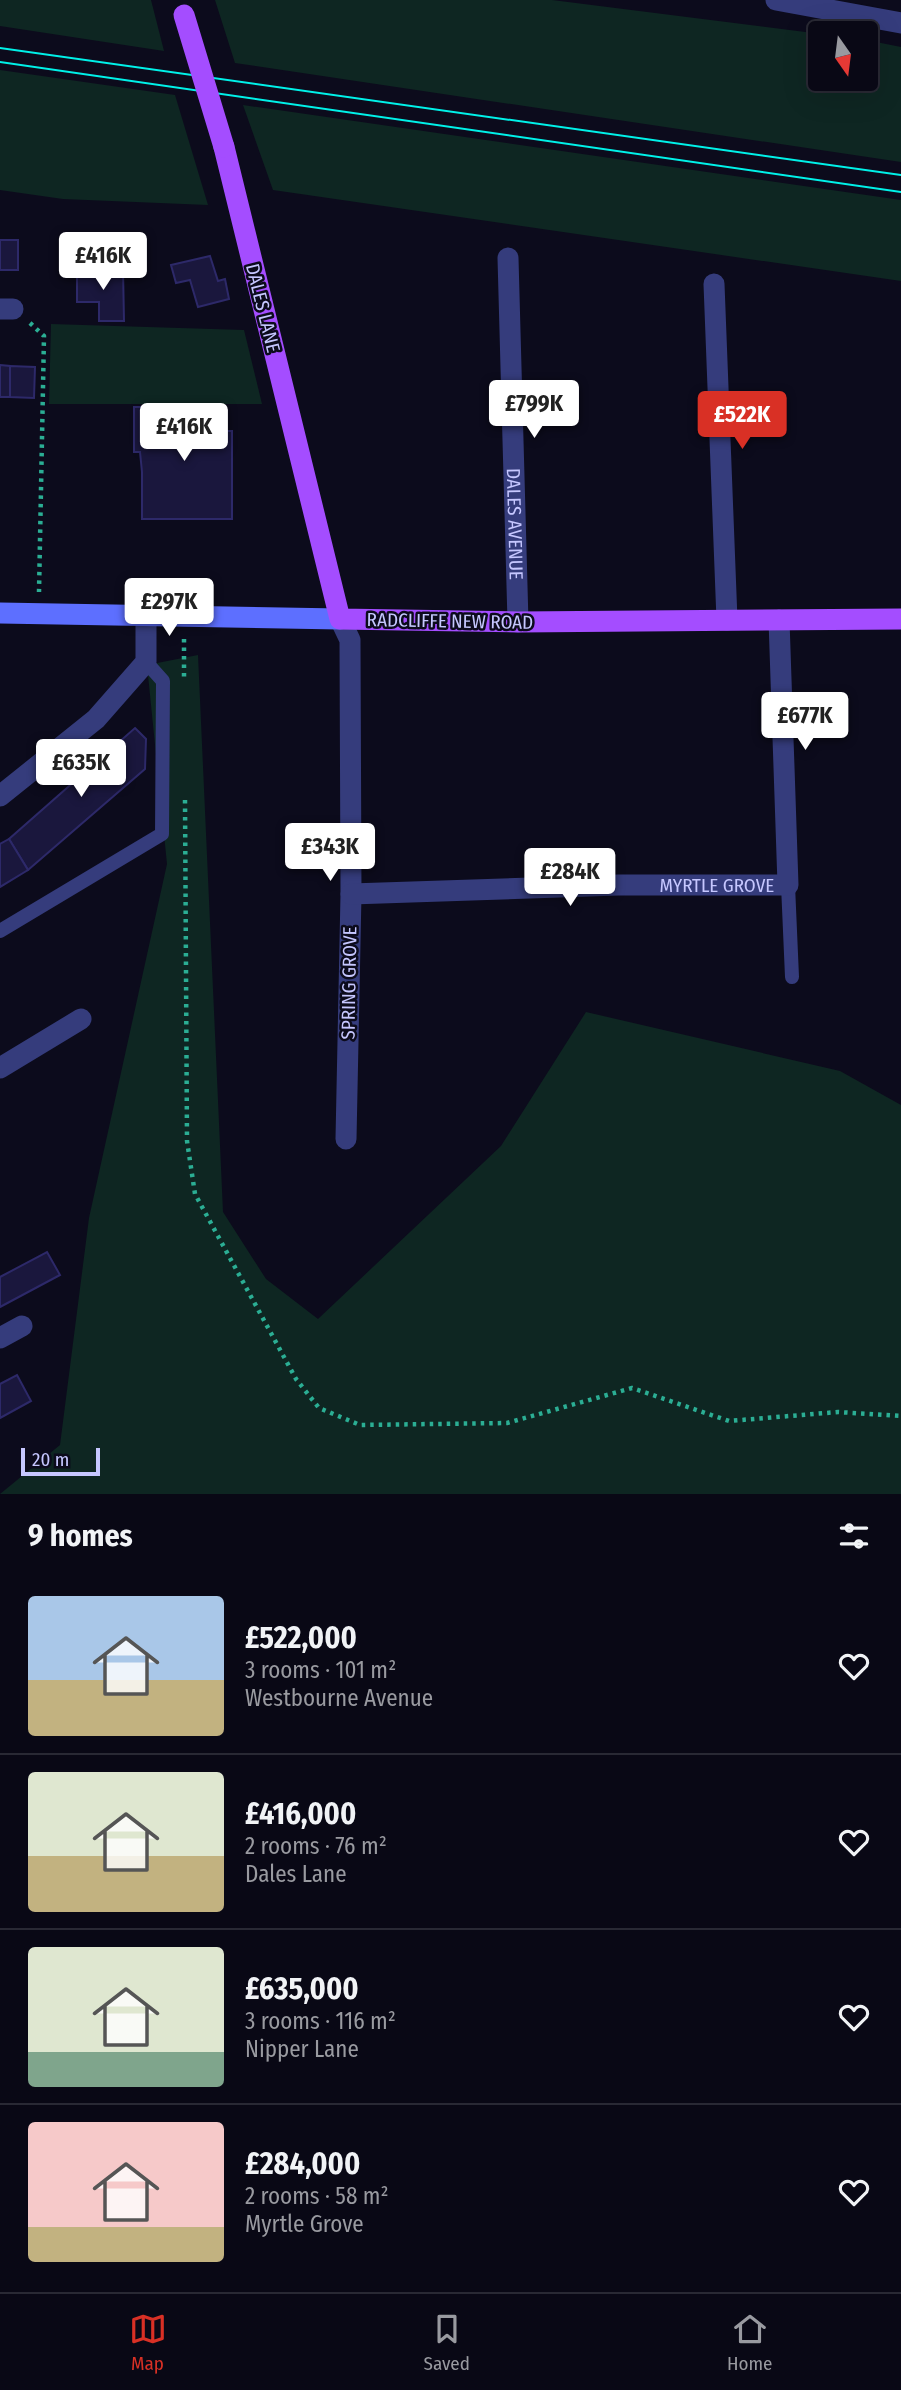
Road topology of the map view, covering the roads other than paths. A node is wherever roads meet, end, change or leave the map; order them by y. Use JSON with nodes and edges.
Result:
{"nodes":[{"id":1,"x":776,"y":0,"type":"edge"},
{"id":2,"x":181,"y":8,"type":"edge"},
{"id":3,"x":901,"y":23,"type":"edge"},
{"id":4,"x":508,"y":258,"type":"dead end"},
{"id":5,"x":714,"y":284,"type":"dead end"},
{"id":6,"x":0,"y":613,"type":"edge"},
{"id":7,"x":146,"y":617,"type":"junction"},
{"id":8,"x":340,"y":619,"type":"junction"},
{"id":9,"x":901,"y":619,"type":"edge"},
{"id":10,"x":727,"y":620,"type":"junction"},
{"id":11,"x":779,"y":620,"type":"junction"},
{"id":12,"x":518,"y":622,"type":"junction"},
{"id":13,"x":146,"y":662,"type":"junction"},
{"id":14,"x":0,"y":796,"type":"edge"},
{"id":15,"x":788,"y":885,"type":"junction"},
{"id":16,"x":351,"y":894,"type":"junction"},
{"id":17,"x":0,"y":931,"type":"edge"},
{"id":18,"x":792,"y":977,"type":"dead end"},
{"id":19,"x":80,"y":1019,"type":"dead end"},
{"id":20,"x":0,"y":1068,"type":"edge"},
{"id":21,"x":346,"y":1139,"type":"dead end"},
{"id":22,"x":22,"y":1326,"type":"dead end"},
{"id":23,"x":0,"y":1338,"type":"edge"}],
"edges":[{"from":1,"to":3,"type":"street"},
{"from":2,"to":8,"type":"main road","name":"DALES LANE","bridge":true},
{"from":4,"to":12,"type":"street","name":"DALES AVENUE"},
{"from":5,"to":10,"type":"street"},
{"from":6,"to":7,"type":"main road","name":"RADCLIFFE NEW ROAD"},
{"from":7,"to":8,"type":"main road","name":"RADCLIFFE NEW ROAD"},
{"from":7,"to":13,"type":"street"},
{"from":8,"to":12,"type":"main road","name":"RADCLIFFE NEW ROAD"},
{"from":8,"to":16,"type":"street","name":"SPRING GROVE"},
{"from":9,"to":11,"type":"main road","name":"RADCLIFFE NEW ROAD"},
{"from":10,"to":11,"type":"main road","name":"RADCLIFFE NEW ROAD"},
{"from":10,"to":12,"type":"main road","name":"RADCLIFFE NEW ROAD"},
{"from":11,"to":15,"type":"street"},
{"from":13,"to":14,"type":"street"},
{"from":13,"to":17,"type":"lane"},
{"from":15,"to":16,"type":"street","name":"MYRTLE GROVE"},
{"from":15,"to":18,"type":"lane"},
{"from":16,"to":21,"type":"street","name":"SPRING GROVE"},
{"from":19,"to":20,"type":"street"},
{"from":22,"to":23,"type":"street"}]}
